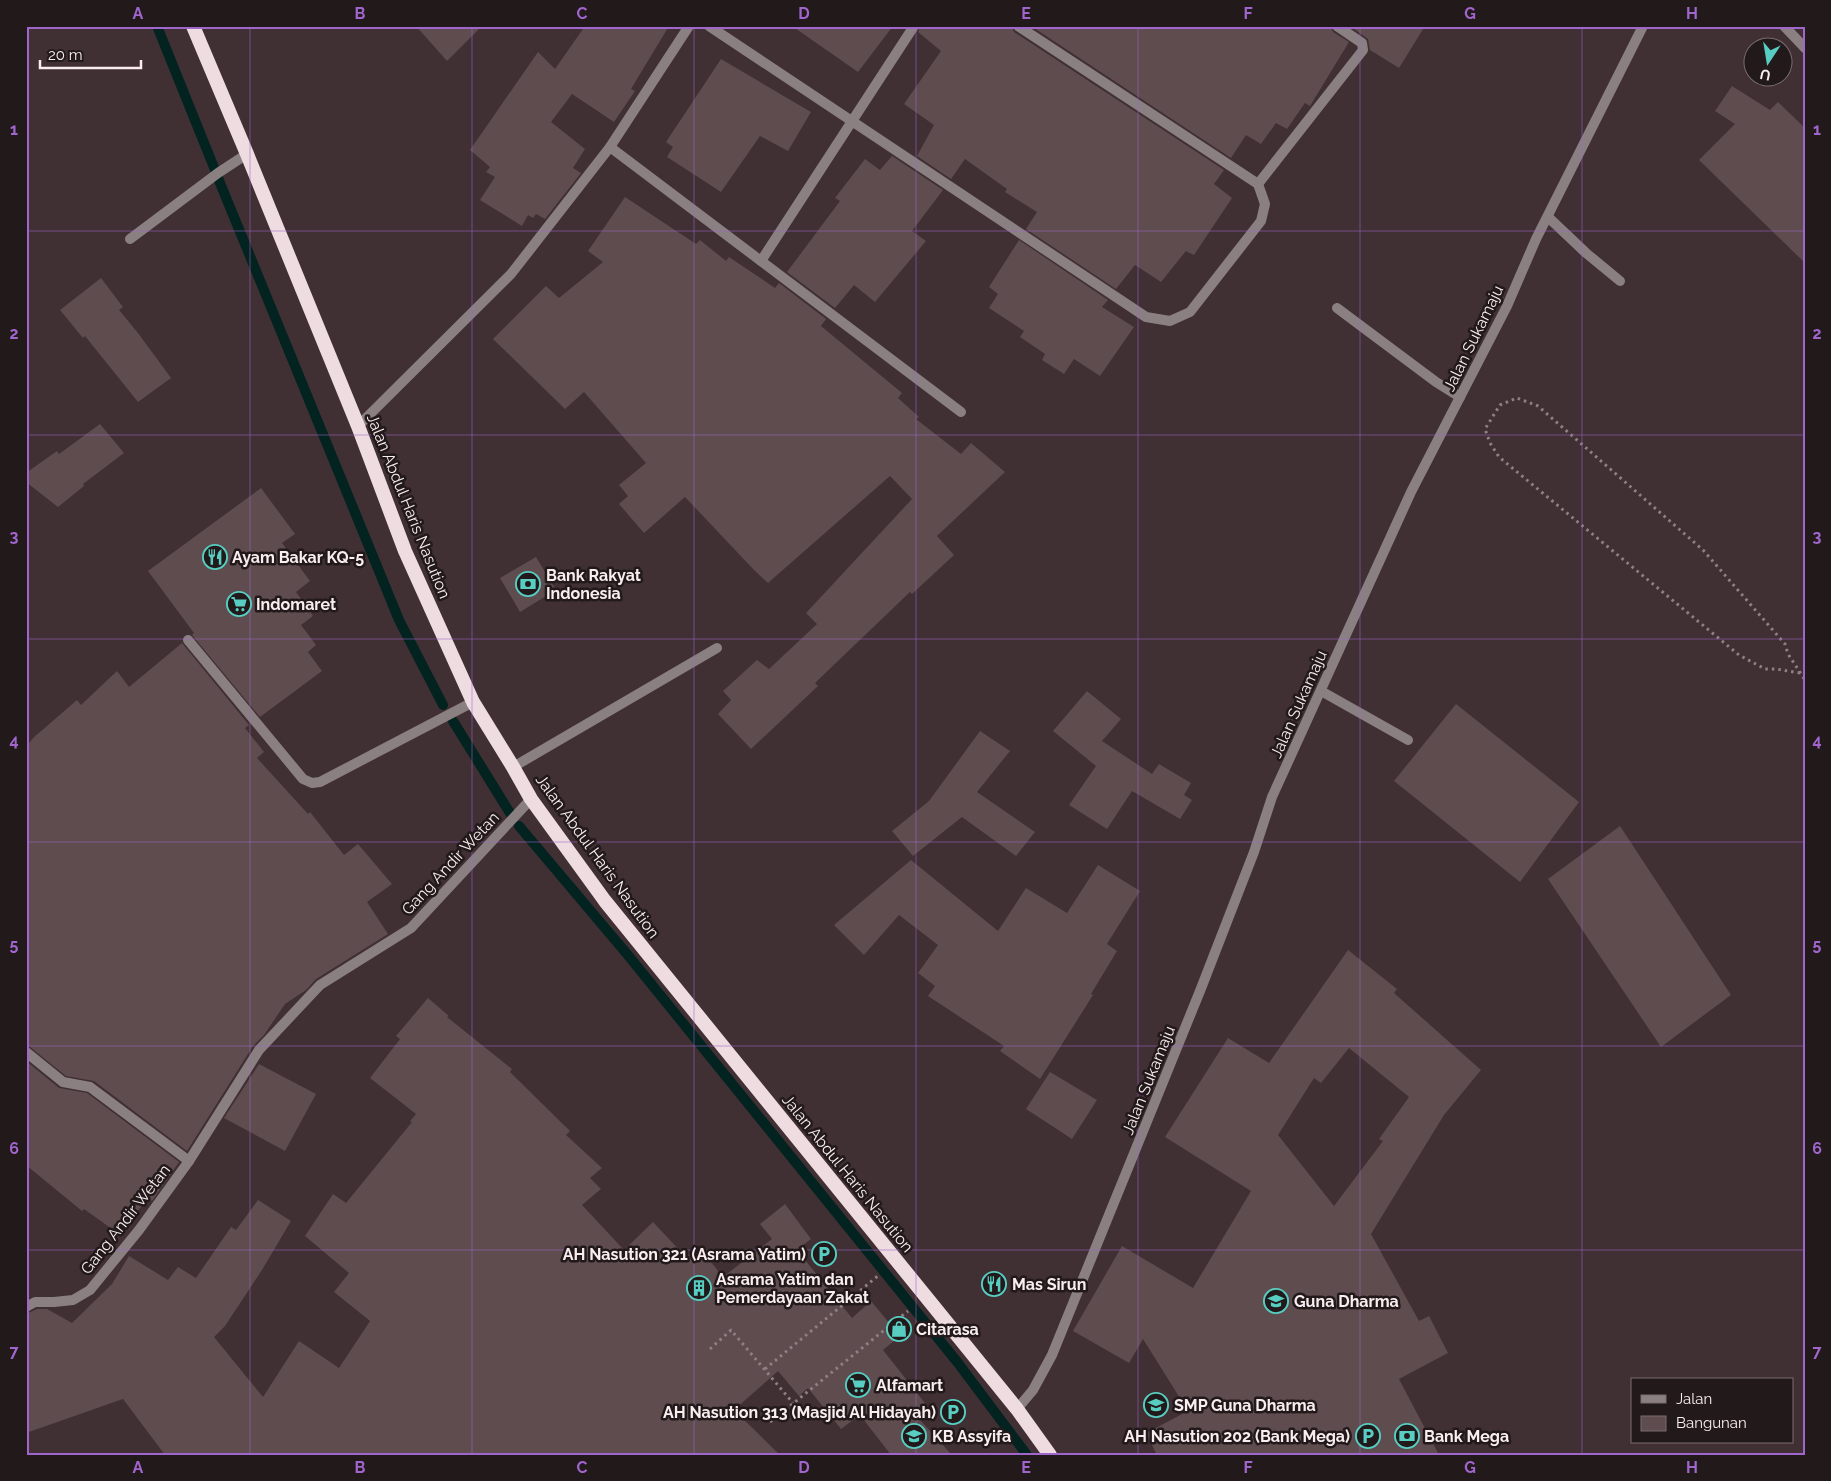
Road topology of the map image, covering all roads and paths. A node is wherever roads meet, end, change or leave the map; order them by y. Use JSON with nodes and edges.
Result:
{"nodes":[{"id":1,"x":193,"y":26,"type":"edge"},
{"id":2,"x":689,"y":26,"type":"edge"},
{"id":3,"x":709,"y":26,"type":"edge"},
{"id":4,"x":914,"y":26,"type":"edge"},
{"id":5,"x":1018,"y":26,"type":"edge"},
{"id":6,"x":1337,"y":26,"type":"edge"},
{"id":7,"x":1644,"y":26,"type":"edge"},
{"id":8,"x":1784,"y":26,"type":"edge"},
{"id":9,"x":1805,"y":48,"type":"edge"},
{"id":10,"x":852,"y":121,"type":"junction"},
{"id":11,"x":610,"y":147,"type":"junction"},
{"id":12,"x":248,"y":154,"type":"junction"},
{"id":13,"x":1258,"y":184,"type":"junction"},
{"id":14,"x":1548,"y":217,"type":"junction"},
{"id":15,"x":130,"y":239,"type":"dead end"},
{"id":16,"x":761,"y":261,"type":"junction"},
{"id":17,"x":1620,"y":281,"type":"dead end"},
{"id":18,"x":1337,"y":308,"type":"dead end"},
{"id":19,"x":1460,"y":397,"type":"junction"},
{"id":20,"x":961,"y":412,"type":"dead end"},
{"id":21,"x":358,"y":426,"type":"junction"},
{"id":22,"x":188,"y":640,"type":"dead end"},
{"id":23,"x":717,"y":648,"type":"dead end"},
{"id":24,"x":1800,"y":674,"type":"junction"},
{"id":25,"x":1805,"y":680,"type":"edge"},
{"id":26,"x":1321,"y":691,"type":"junction"},
{"id":27,"x":473,"y":702,"type":"junction"},
{"id":28,"x":1408,"y":740,"type":"dead end"},
{"id":29,"x":513,"y":766,"type":"junction"},
{"id":30,"x":531,"y":799,"type":"junction"},
{"id":31,"x":26,"y":1052,"type":"edge"},
{"id":32,"x":189,"y":1161,"type":"junction"},
{"id":33,"x":897,"y":1261,"type":"junction"},
{"id":34,"x":926,"y":1297,"type":"junction"},
{"id":35,"x":26,"y":1307,"type":"edge"},
{"id":36,"x":710,"y":1349,"type":"dead end"},
{"id":37,"x":765,"y":1369,"type":"junction"},
{"id":38,"x":793,"y":1403,"type":"junction"},
{"id":39,"x":1017,"y":1409,"type":"junction"},
{"id":40,"x":770,"y":1422,"type":"dead end"},
{"id":41,"x":1050,"y":1455,"type":"edge"}],
"edges":[{"from":1,"to":12,"type":"highway","name":"Jalan Abdul Haris Nasution"},
{"from":2,"to":11,"type":"street"},
{"from":3,"to":10,"type":"street"},
{"from":4,"to":10,"type":"street"},
{"from":5,"to":13,"type":"street"},
{"from":6,"to":13,"type":"street"},
{"from":7,"to":14,"type":"street","name":"Jalan Sukamaju"},
{"from":8,"to":9,"type":"street"},
{"from":10,"to":13,"type":"street"},
{"from":10,"to":16,"type":"street"},
{"from":11,"to":16,"type":"street"},
{"from":11,"to":21,"type":"street"},
{"from":12,"to":15,"type":"street"},
{"from":12,"to":21,"type":"highway","name":"Jalan Abdul Haris Nasution"},
{"from":14,"to":17,"type":"street"},
{"from":14,"to":19,"type":"street","name":"Jalan Sukamaju"},
{"from":16,"to":20,"type":"street"},
{"from":18,"to":19,"type":"street"},
{"from":19,"to":26,"type":"street","name":"Jalan Sukamaju"},
{"from":21,"to":27,"type":"highway","name":"Jalan Abdul Haris Nasution"},
{"from":22,"to":27,"type":"street"},
{"from":23,"to":29,"type":"street"},
{"from":24,"to":24,"type":"path"},
{"from":24,"to":25,"type":"path"},
{"from":26,"to":28,"type":"street"},
{"from":26,"to":39,"type":"street","name":"Jalan Sukamaju"},
{"from":27,"to":29,"type":"highway","name":"Jalan Abdul Haris Nasution"},
{"from":29,"to":30,"type":"highway","name":"Jalan Abdul Haris Nasution"},
{"from":30,"to":32,"type":"street","name":"Gang Andir Wetan"},
{"from":30,"to":33,"type":"highway","name":"Jalan Abdul Haris Nasution"},
{"from":31,"to":32,"type":"street","name":"Gang Andir Wetan"},
{"from":32,"to":35,"type":"street","name":"Gang Andir Wetan"},
{"from":33,"to":34,"type":"highway","name":"Jalan Abdul Haris Nasution"},
{"from":33,"to":37,"type":"path"},
{"from":34,"to":38,"type":"path"},
{"from":34,"to":39,"type":"highway","name":"Jalan Abdul Haris Nasution"},
{"from":36,"to":37,"type":"path"},
{"from":37,"to":38,"type":"path"},
{"from":38,"to":40,"type":"path"},
{"from":39,"to":41,"type":"highway","name":"Jalan Abdul Haris Nasution"}]}
